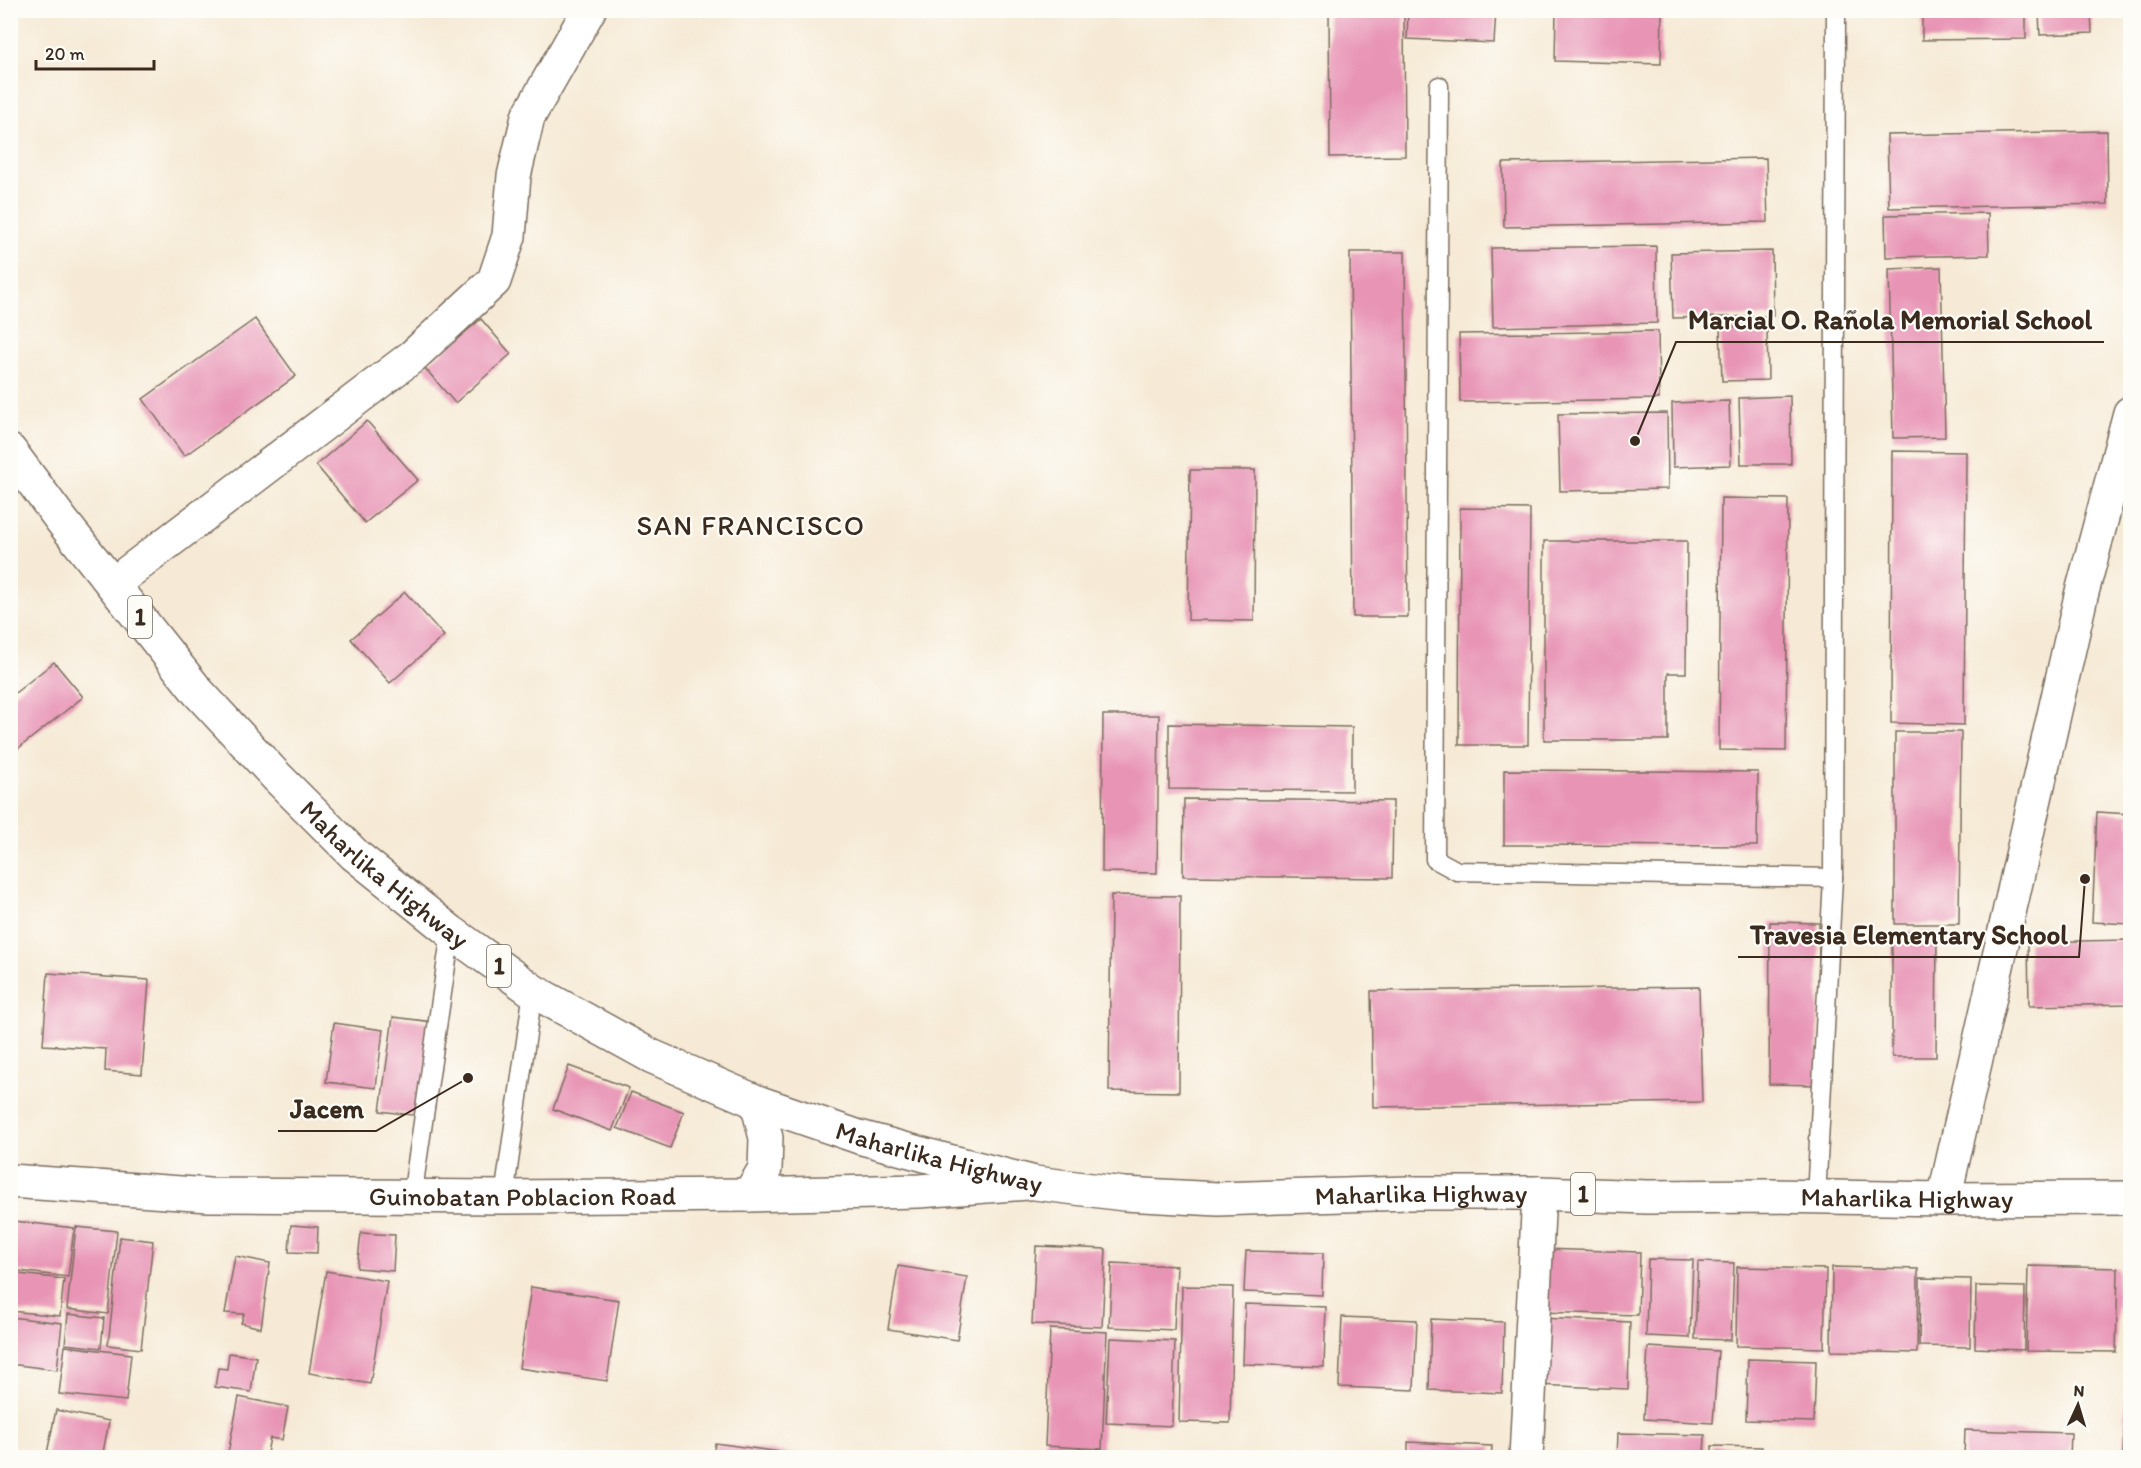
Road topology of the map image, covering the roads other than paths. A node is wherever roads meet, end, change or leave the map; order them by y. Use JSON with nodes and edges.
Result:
{"nodes":[{"id":1,"x":589,"y":10,"type":"edge"},
{"id":2,"x":1836,"y":10,"type":"edge"},
{"id":3,"x":1439,"y":86,"type":"dead end"},
{"id":4,"x":2130,"y":413,"type":"edge"},
{"id":5,"x":10,"y":451,"type":"edge"},
{"id":6,"x":114,"y":584,"type":"junction"},
{"id":7,"x":1833,"y":878,"type":"junction"},
{"id":8,"x":451,"y":932,"type":"junction"},
{"id":9,"x":533,"y":991,"type":"junction"},
{"id":10,"x":757,"y":1102,"type":"junction"},
{"id":11,"x":10,"y":1181,"type":"edge"},
{"id":12,"x":1035,"y":1182,"type":"junction"},
{"id":13,"x":1539,"y":1193,"type":"junction"},
{"id":14,"x":749,"y":1195,"type":"junction"},
{"id":15,"x":412,"y":1197,"type":"junction"},
{"id":16,"x":504,"y":1197,"type":"junction"},
{"id":17,"x":1816,"y":1198,"type":"junction"},
{"id":18,"x":2130,"y":1198,"type":"edge"},
{"id":19,"x":1944,"y":1199,"type":"junction"},
{"id":20,"x":1526,"y":1458,"type":"edge"}],
"edges":[{"from":1,"to":6,"type":"main road"},
{"from":2,"to":7,"type":"lane"},
{"from":3,"to":7,"type":"lane"},
{"from":4,"to":19,"type":"main road"},
{"from":5,"to":6,"type":"main road","name":"Maharlika Highway","number":"1"},
{"from":6,"to":8,"type":"main road","name":"Maharlika Highway","number":"1"},
{"from":7,"to":17,"type":"lane"},
{"from":8,"to":9,"type":"main road","name":"Maharlika Highway","number":"1"},
{"from":8,"to":15,"type":"lane"},
{"from":9,"to":10,"type":"main road","name":"Maharlika Highway","number":"1"},
{"from":9,"to":16,"type":"lane"},
{"from":10,"to":12,"type":"main road","name":"Maharlika Highway","number":"1"},
{"from":10,"to":14,"type":"main road"},
{"from":11,"to":15,"type":"main road","name":"Guinobatan Poblacion Road"},
{"from":12,"to":13,"type":"main road","name":"Maharlika Highway","number":"1"},
{"from":12,"to":14,"type":"main road","name":"Guinobatan Poblacion Road"},
{"from":13,"to":17,"type":"main road","name":"Maharlika Highway","number":"1"},
{"from":13,"to":20,"type":"main road"},
{"from":14,"to":16,"type":"main road","name":"Guinobatan Poblacion Road"},
{"from":15,"to":16,"type":"main road","name":"Guinobatan Poblacion Road"},
{"from":17,"to":19,"type":"main road","name":"Maharlika Highway","number":"1"},
{"from":18,"to":19,"type":"main road","name":"Maharlika Highway","number":"1"}]}
